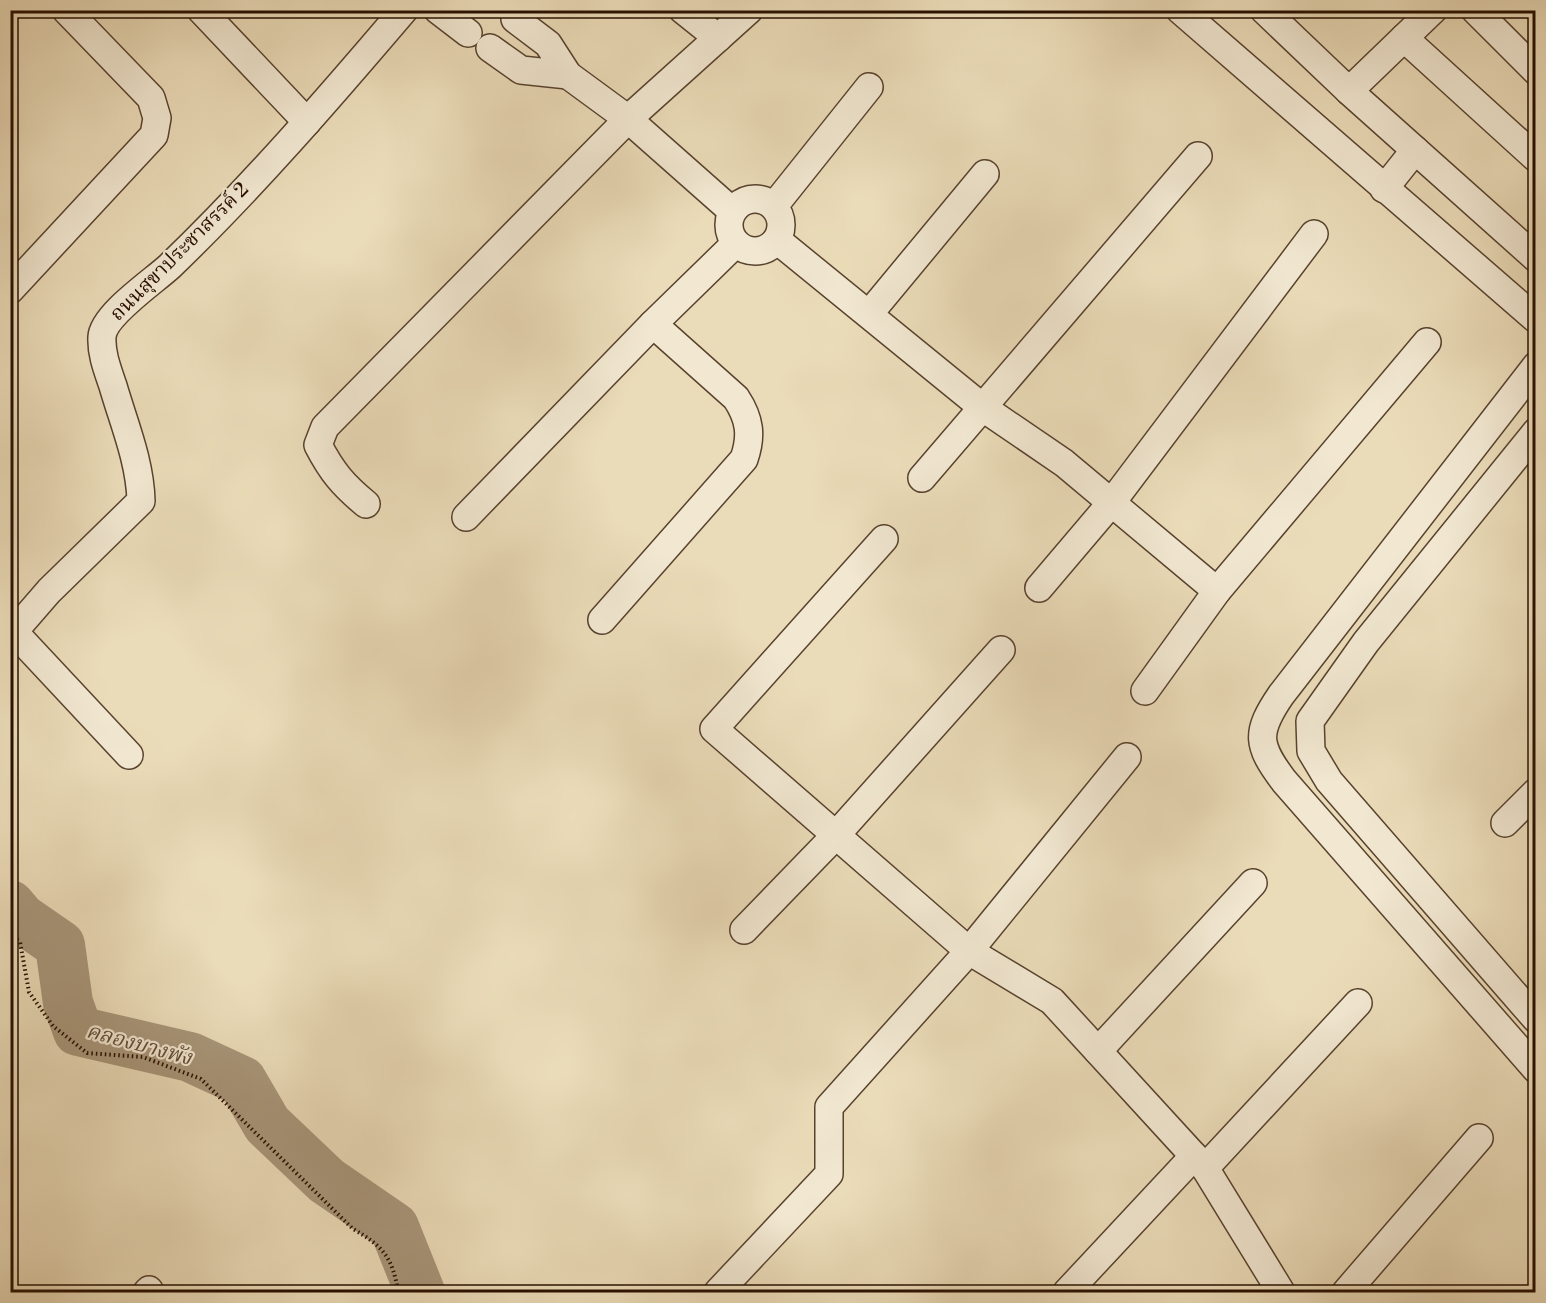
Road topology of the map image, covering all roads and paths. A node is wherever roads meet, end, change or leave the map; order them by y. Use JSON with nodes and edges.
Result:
{"nodes":[{"id":1,"x":66,"y":10,"type":"edge"},
{"id":2,"x":201,"y":10,"type":"edge"},
{"id":3,"x":404,"y":10,"type":"edge"},
{"id":4,"x":438,"y":10,"type":"edge"},
{"id":5,"x":683,"y":10,"type":"edge"},
{"id":6,"x":748,"y":10,"type":"edge"},
{"id":7,"x":1180,"y":10,"type":"edge"},
{"id":8,"x":1264,"y":10,"type":"edge"},
{"id":9,"x":1433,"y":10,"type":"edge"},
{"id":10,"x":1475,"y":10,"type":"edge"},
{"id":11,"x":515,"y":19,"type":"dead end"},
{"id":12,"x":468,"y":33,"type":"dead end"},
{"id":13,"x":718,"y":38,"type":"junction"},
{"id":14,"x":1404,"y":38,"type":"junction"},
{"id":15,"x":490,"y":48,"type":"dead end"},
{"id":16,"x":1536,"y":71,"type":"edge"},
{"id":17,"x":568,"y":75,"type":"junction"},
{"id":18,"x":869,"y":87,"type":"dead end"},
{"id":19,"x":1348,"y":91,"type":"junction"},
{"id":20,"x":628,"y":119,"type":"junction"},
{"id":21,"x":307,"y":122,"type":"junction"},
{"id":22,"x":1415,"y":150,"type":"junction"},
{"id":23,"x":1533,"y":150,"type":"edge"},
{"id":24,"x":1198,"y":156,"type":"dead end"},
{"id":25,"x":986,"y":174,"type":"dead end"},
{"id":26,"x":1384,"y":189,"type":"junction"},
{"id":27,"x":774,"y":206,"type":"junction"},
{"id":28,"x":732,"y":211,"type":"junction"},
{"id":29,"x":1314,"y":234,"type":"dead end"},
{"id":30,"x":777,"y":240,"type":"junction"},
{"id":31,"x":735,"y":244,"type":"junction"},
{"id":32,"x":1536,"y":258,"type":"edge"},
{"id":33,"x":10,"y":290,"type":"edge"},
{"id":34,"x":869,"y":314,"type":"junction"},
{"id":35,"x":1536,"y":319,"type":"edge"},
{"id":36,"x":653,"y":324,"type":"junction"},
{"id":37,"x":1427,"y":342,"type":"dead end"},
{"id":38,"x":1536,"y":366,"type":"edge"},
{"id":39,"x":982,"y":407,"type":"junction"},
{"id":40,"x":1536,"y":432,"type":"edge"},
{"id":41,"x":922,"y":478,"type":"dead end"},
{"id":42,"x":1112,"y":502,"type":"junction"},
{"id":43,"x":366,"y":504,"type":"dead end"},
{"id":44,"x":466,"y":517,"type":"dead end"},
{"id":45,"x":884,"y":539,"type":"dead end"},
{"id":46,"x":1039,"y":588,"type":"dead end"},
{"id":47,"x":1217,"y":591,"type":"junction"},
{"id":48,"x":602,"y":620,"type":"dead end"},
{"id":49,"x":13,"y":634,"type":"edge"},
{"id":50,"x":1001,"y":650,"type":"dead end"},
{"id":51,"x":1145,"y":691,"type":"dead end"},
{"id":52,"x":129,"y":754,"type":"dead end"},
{"id":53,"x":1127,"y":757,"type":"dead end"},
{"id":54,"x":1536,"y":792,"type":"edge"},
{"id":55,"x":1505,"y":823,"type":"dead end"},
{"id":56,"x":836,"y":835,"type":"junction"},
{"id":57,"x":1253,"y":883,"type":"dead end"},
{"id":58,"x":744,"y":930,"type":"dead end"},
{"id":59,"x":10,"y":934,"type":"edge"},
{"id":60,"x":969,"y":951,"type":"junction"},
{"id":61,"x":1358,"y":1003,"type":"dead end"},
{"id":62,"x":1533,"y":1011,"type":"edge"},
{"id":63,"x":1507,"y":1036,"type":"junction"},
{"id":64,"x":1098,"y":1051,"type":"junction"},
{"id":65,"x":1536,"y":1069,"type":"edge"},
{"id":66,"x":1479,"y":1138,"type":"dead end"},
{"id":67,"x":1200,"y":1162,"type":"junction"},
{"id":68,"x":398,"y":1293,"type":"edge"},
{"id":69,"x":718,"y":1293,"type":"edge"},
{"id":70,"x":1066,"y":1293,"type":"edge"},
{"id":71,"x":1281,"y":1293,"type":"edge"},
{"id":72,"x":1346,"y":1293,"type":"edge"}],
"edges":[{"from":1,"to":33,"type":"street"},
{"from":2,"to":21,"type":"street"},
{"from":3,"to":21,"type":"street","name":"ถนนสุขาประชาสรรค์ 2"},
{"from":4,"to":12,"type":"street"},
{"from":5,"to":13,"type":"street"},
{"from":6,"to":13,"type":"street"},
{"from":7,"to":26,"type":"street"},
{"from":8,"to":19,"type":"street"},
{"from":9,"to":14,"type":"street"},
{"from":10,"to":16,"type":"street"},
{"from":11,"to":17,"type":"street"},
{"from":13,"to":20,"type":"street"},
{"from":14,"to":19,"type":"street"},
{"from":14,"to":23,"type":"street"},
{"from":15,"to":17,"type":"street"},
{"from":17,"to":20,"type":"street"},
{"from":18,"to":27,"type":"street"},
{"from":19,"to":22,"type":"street"},
{"from":20,"to":28,"type":"street"},
{"from":20,"to":43,"type":"street"},
{"from":21,"to":49,"type":"street","name":"ถนนสุขาประชาสรรค์ 2"},
{"from":22,"to":26,"type":"street"},
{"from":22,"to":32,"type":"street"},
{"from":24,"to":39,"type":"street"},
{"from":25,"to":34,"type":"street"},
{"from":26,"to":35,"type":"street"},
{"from":27,"to":28,"type":"street"},
{"from":27,"to":30,"type":"street"},
{"from":28,"to":31,"type":"street"},
{"from":29,"to":42,"type":"street"},
{"from":30,"to":31,"type":"street"},
{"from":30,"to":34,"type":"street"},
{"from":31,"to":36,"type":"street"},
{"from":34,"to":39,"type":"street"},
{"from":36,"to":44,"type":"street"},
{"from":36,"to":48,"type":"street"},
{"from":37,"to":47,"type":"street"},
{"from":38,"to":63,"type":"street"},
{"from":39,"to":41,"type":"street"},
{"from":39,"to":42,"type":"street"},
{"from":40,"to":62,"type":"street"},
{"from":42,"to":46,"type":"street"},
{"from":42,"to":47,"type":"street"},
{"from":45,"to":56,"type":"street"},
{"from":47,"to":51,"type":"street"},
{"from":49,"to":52,"type":"street"},
{"from":50,"to":56,"type":"street"},
{"from":53,"to":60,"type":"street"},
{"from":54,"to":55,"type":"street"},
{"from":56,"to":58,"type":"street"},
{"from":56,"to":60,"type":"street"},
{"from":57,"to":64,"type":"street"},
{"from":59,"to":68,"type":"path"},
{"from":60,"to":64,"type":"street"},
{"from":60,"to":69,"type":"street"},
{"from":61,"to":67,"type":"street"},
{"from":62,"to":63,"type":"street"},
{"from":63,"to":65,"type":"street"},
{"from":64,"to":67,"type":"street"},
{"from":66,"to":72,"type":"street"},
{"from":67,"to":70,"type":"street"},
{"from":67,"to":71,"type":"street"}]}
